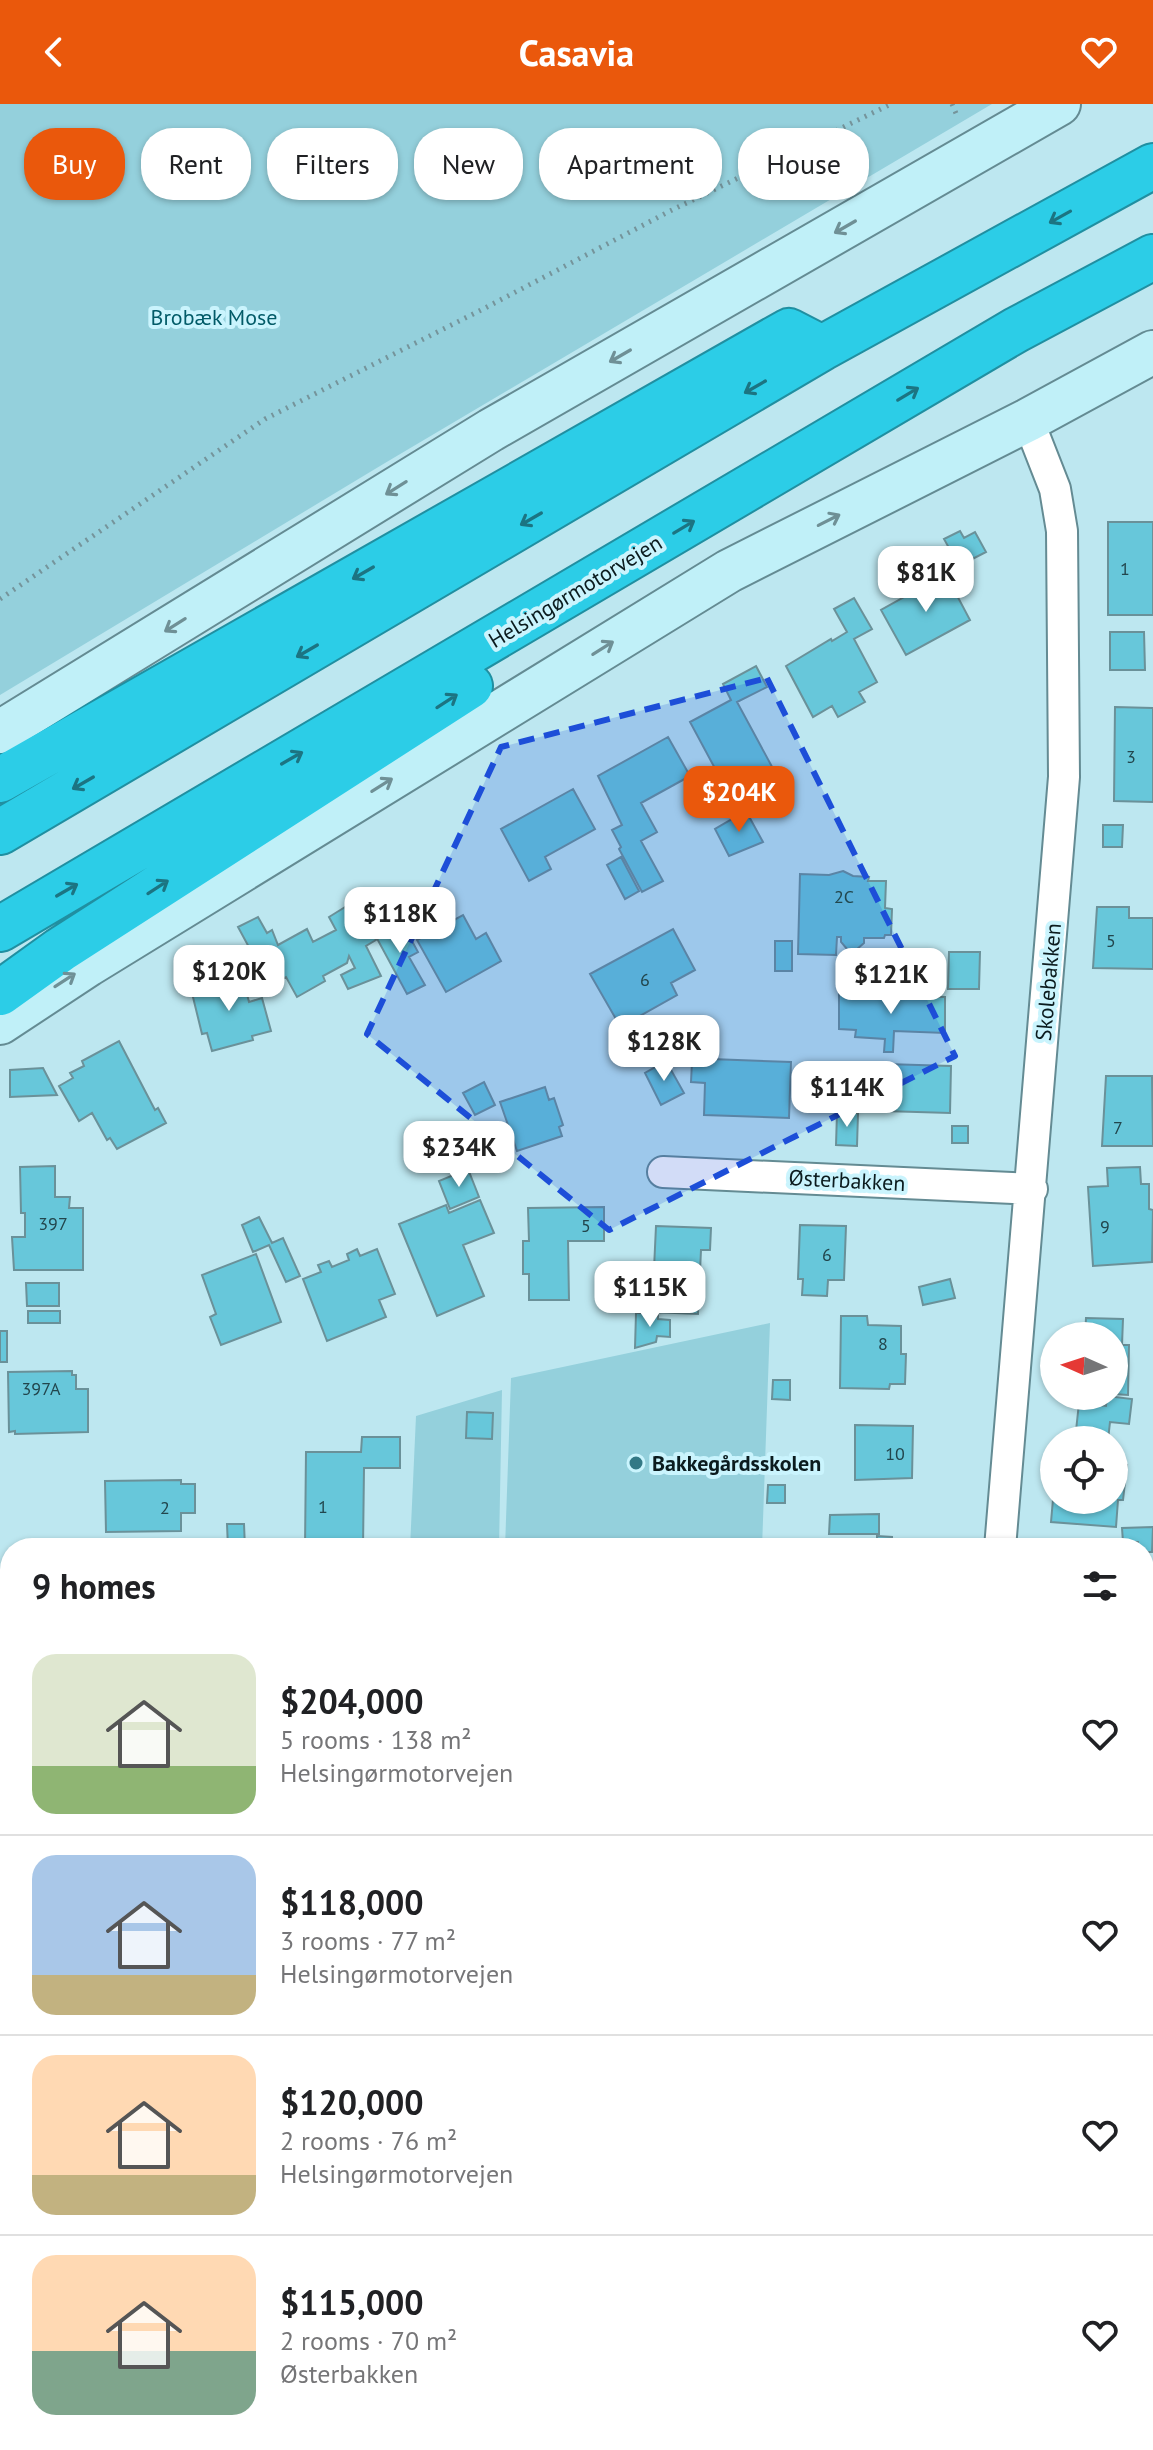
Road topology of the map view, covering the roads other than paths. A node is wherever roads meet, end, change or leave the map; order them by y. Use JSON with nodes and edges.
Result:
{"nodes":[{"id":1,"x":1059,"y":104,"type":"edge"},
{"id":2,"x":1153,"y":166,"type":"edge"},
{"id":3,"x":1153,"y":257,"type":"edge"},
{"id":4,"x":822,"y":348,"type":"junction"},
{"id":5,"x":1153,"y":352,"type":"edge"},
{"id":6,"x":1028,"y":420,"type":"junction"},
{"id":7,"x":536,"y":614,"type":"junction"},
{"id":8,"x":0,"y":732,"type":"edge"},
{"id":9,"x":0,"y":780,"type":"edge"},
{"id":10,"x":0,"y":832,"type":"edge"},
{"id":11,"x":0,"y":929,"type":"edge"},
{"id":12,"x":0,"y":993,"type":"edge"},
{"id":13,"x":0,"y":1023,"type":"edge"},
{"id":14,"x":663,"y":1172,"type":"dead end"},
{"id":15,"x":1032,"y":1189,"type":"junction"},
{"id":16,"x":1001,"y":1538,"type":"edge"}],
"edges":[{"from":1,"to":8,"type":"street","one_way":true},
{"from":2,"to":4,"type":"highway","one_way":true},
{"from":7,"to":3,"type":"highway","name":"Helsingørmotorvejen","one_way":true},
{"from":4,"to":9,"type":"highway","one_way":true},
{"from":4,"to":10,"type":"highway","one_way":true},
{"from":5,"to":6,"type":"street"},
{"from":13,"to":6,"type":"street","one_way":true},
{"from":6,"to":15,"type":"street","name":"Skolebakken"},
{"from":11,"to":7,"type":"highway","name":"Helsingørmotorvejen","one_way":true},
{"from":12,"to":7,"type":"highway","one_way":true},
{"from":14,"to":15,"type":"street","name":"Østerbakken"},
{"from":15,"to":16,"type":"street","name":"Skolebakken"}]}
